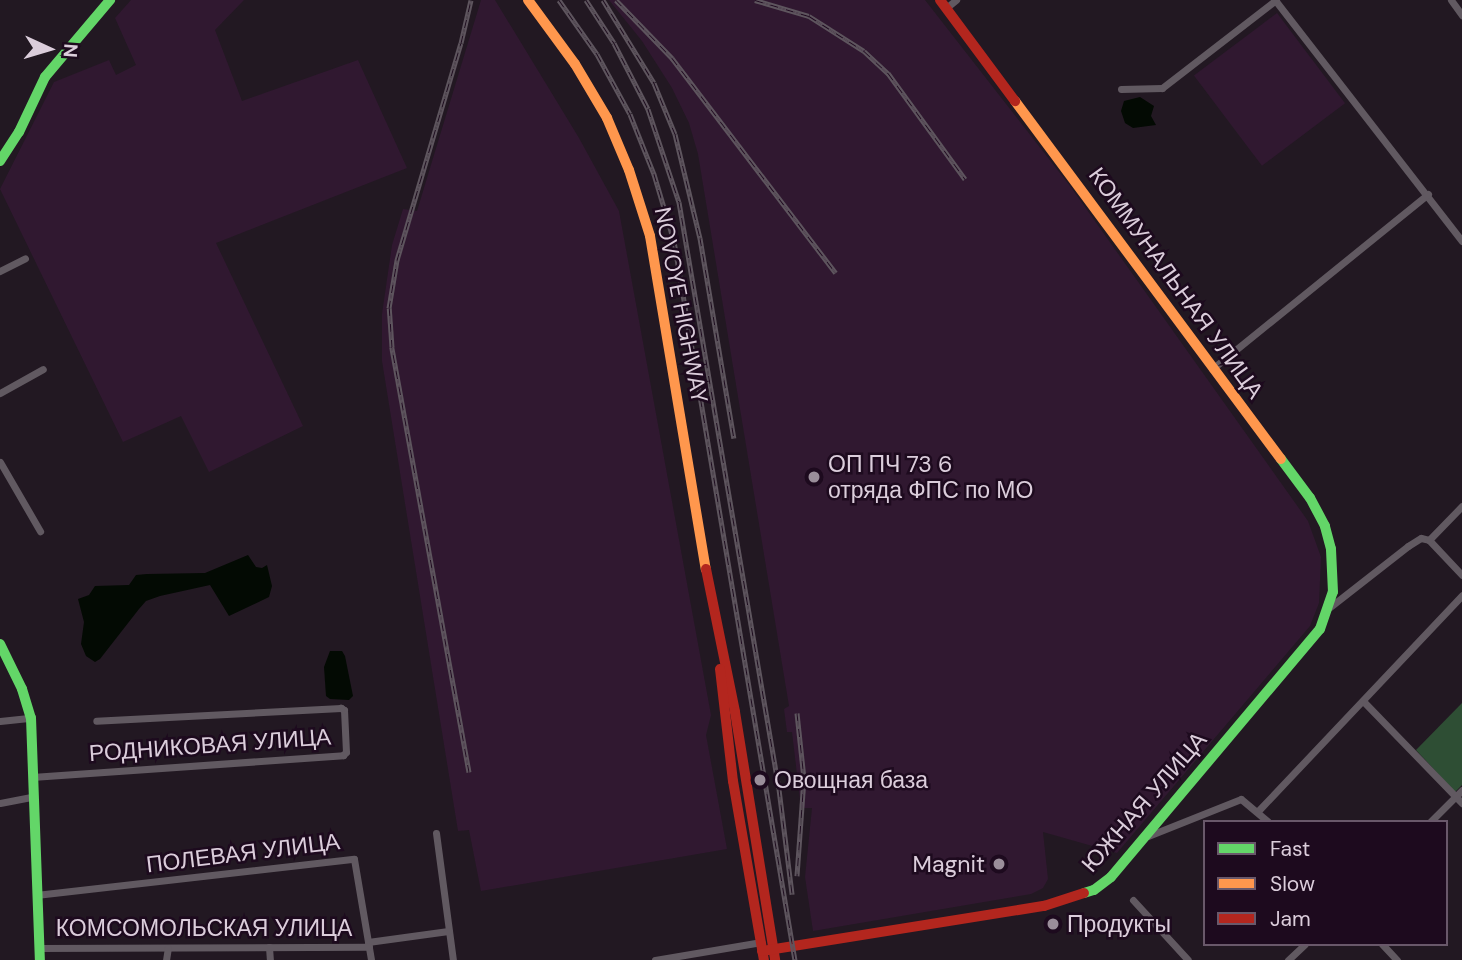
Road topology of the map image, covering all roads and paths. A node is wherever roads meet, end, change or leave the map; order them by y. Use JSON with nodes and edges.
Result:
{"nodes":[{"id":1,"x":110,"y":0,"type":"edge"},
{"id":2,"x":528,"y":0,"type":"edge"},
{"id":3,"x":956,"y":0,"type":"edge"},
{"id":4,"x":1275,"y":0,"type":"edge"},
{"id":5,"x":1451,"y":0,"type":"edge"},
{"id":6,"x":943,"y":4,"type":"edge"},
{"id":7,"x":1462,"y":15,"type":"edge"},
{"id":8,"x":1121,"y":89,"type":"dead end"},
{"id":9,"x":0,"y":161,"type":"edge"},
{"id":10,"x":1428,"y":194,"type":"junction"},
{"id":11,"x":1462,"y":241,"type":"edge"},
{"id":12,"x":25,"y":258,"type":"dead end"},
{"id":13,"x":0,"y":271,"type":"edge"},
{"id":14,"x":43,"y":369,"type":"dead end"},
{"id":15,"x":1212,"y":369,"type":"junction"},
{"id":16,"x":0,"y":393,"type":"edge"},
{"id":17,"x":0,"y":462,"type":"edge"},
{"id":18,"x":1462,"y":506,"type":"edge"},
{"id":19,"x":40,"y":531,"type":"dead end"},
{"id":20,"x":1429,"y":540,"type":"junction"},
{"id":21,"x":1462,"y":575,"type":"edge"},
{"id":22,"x":1462,"y":595,"type":"edge"},
{"id":23,"x":1330,"y":607,"type":"junction"},
{"id":24,"x":0,"y":644,"type":"edge"},
{"id":25,"x":1364,"y":702,"type":"junction"},
{"id":26,"x":31,"y":718,"type":"junction"},
{"id":27,"x":0,"y":721,"type":"edge"},
{"id":28,"x":96,"y":721,"type":"dead end"},
{"id":29,"x":32,"y":777,"type":"junction"},
{"id":30,"x":1459,"y":793,"type":"edge"},
{"id":31,"x":32,"y":797,"type":"junction"},
{"id":32,"x":0,"y":803,"type":"edge"},
{"id":33,"x":1462,"y":803,"type":"edge"},
{"id":34,"x":1258,"y":811,"type":"junction"},
{"id":35,"x":1266,"y":820,"type":"edge"},
{"id":36,"x":1432,"y":820,"type":"edge"},
{"id":37,"x":436,"y":833,"type":"dead end"},
{"id":38,"x":1147,"y":836,"type":"junction"},
{"id":39,"x":35,"y":895,"type":"junction"},
{"id":40,"x":1133,"y":900,"type":"dead end"},
{"id":41,"x":448,"y":931,"type":"junction"},
{"id":42,"x":368,"y":945,"type":"junction"},
{"id":43,"x":1303,"y":946,"type":"edge"},
{"id":44,"x":1384,"y":946,"type":"edge"},
{"id":45,"x":269,"y":947,"type":"junction"},
{"id":46,"x":39,"y":948,"type":"junction"},
{"id":47,"x":168,"y":948,"type":"junction"},
{"id":48,"x":767,"y":952,"type":"edge"},
{"id":49,"x":40,"y":960,"type":"edge"},
{"id":50,"x":166,"y":960,"type":"edge"},
{"id":51,"x":270,"y":960,"type":"edge"},
{"id":52,"x":371,"y":960,"type":"edge"},
{"id":53,"x":453,"y":960,"type":"edge"},
{"id":54,"x":655,"y":960,"type":"edge"},
{"id":55,"x":1188,"y":960,"type":"edge"},
{"id":56,"x":1288,"y":960,"type":"edge"},
{"id":57,"x":1397,"y":960,"type":"edge"}],
"edges":[{"from":1,"to":9,"type":"street"},
{"from":2,"to":48,"type":"street","name":"NOVOYE HIGHWAY"},
{"from":3,"to":6,"type":"street"},
{"from":4,"to":8,"type":"street"},
{"from":4,"to":10,"type":"street"},
{"from":5,"to":7,"type":"street"},
{"from":6,"to":15,"type":"street","name":"КОММУНАЛЬНАЯ УЛИЦА"},
{"from":10,"to":11,"type":"street"},
{"from":10,"to":15,"type":"street"},
{"from":12,"to":13,"type":"street"},
{"from":14,"to":16,"type":"street"},
{"from":15,"to":23,"type":"street","name":"КОММУНАЛЬНАЯ УЛИЦА"},
{"from":17,"to":19,"type":"street"},
{"from":18,"to":20,"type":"street"},
{"from":20,"to":21,"type":"street"},
{"from":20,"to":23,"type":"street"},
{"from":22,"to":25,"type":"street"},
{"from":23,"to":38,"type":"street","name":"ЮЖНАЯ УЛИЦА"},
{"from":24,"to":26,"type":"street"},
{"from":25,"to":30,"type":"street"},
{"from":25,"to":34,"type":"street"},
{"from":26,"to":27,"type":"street"},
{"from":26,"to":29,"type":"street"},
{"from":28,"to":29,"type":"street","name":"РОДНИКОВАЯ УЛИЦА"},
{"from":29,"to":31,"type":"street"},
{"from":30,"to":33,"type":"street"},
{"from":30,"to":36,"type":"street"},
{"from":31,"to":32,"type":"street"},
{"from":31,"to":39,"type":"street"},
{"from":34,"to":35,"type":"street"},
{"from":34,"to":38,"type":"street"},
{"from":37,"to":41,"type":"street"},
{"from":38,"to":48,"type":"street","name":"ЮЖНАЯ УЛИЦА"},
{"from":39,"to":42,"type":"street","name":"ПОЛЕВАЯ УЛИЦА"},
{"from":39,"to":46,"type":"street"},
{"from":40,"to":55,"type":"street"},
{"from":41,"to":42,"type":"street","name":"КОМСОМОЛЬСКАЯ УЛИЦА"},
{"from":41,"to":53,"type":"street"},
{"from":42,"to":45,"type":"street","name":"КОМСОМОЛЬСКАЯ УЛИЦА"},
{"from":42,"to":52,"type":"street","name":"ПОЛЕВАЯ УЛИЦА"},
{"from":43,"to":56,"type":"street"},
{"from":44,"to":57,"type":"street"},
{"from":45,"to":47,"type":"street","name":"КОМСОМОЛЬСКАЯ УЛИЦА"},
{"from":45,"to":51,"type":"street"},
{"from":46,"to":47,"type":"street","name":"КОМСОМОЛЬСКАЯ УЛИЦА"},
{"from":46,"to":49,"type":"street"},
{"from":47,"to":50,"type":"street"},
{"from":48,"to":54,"type":"street"}]}
